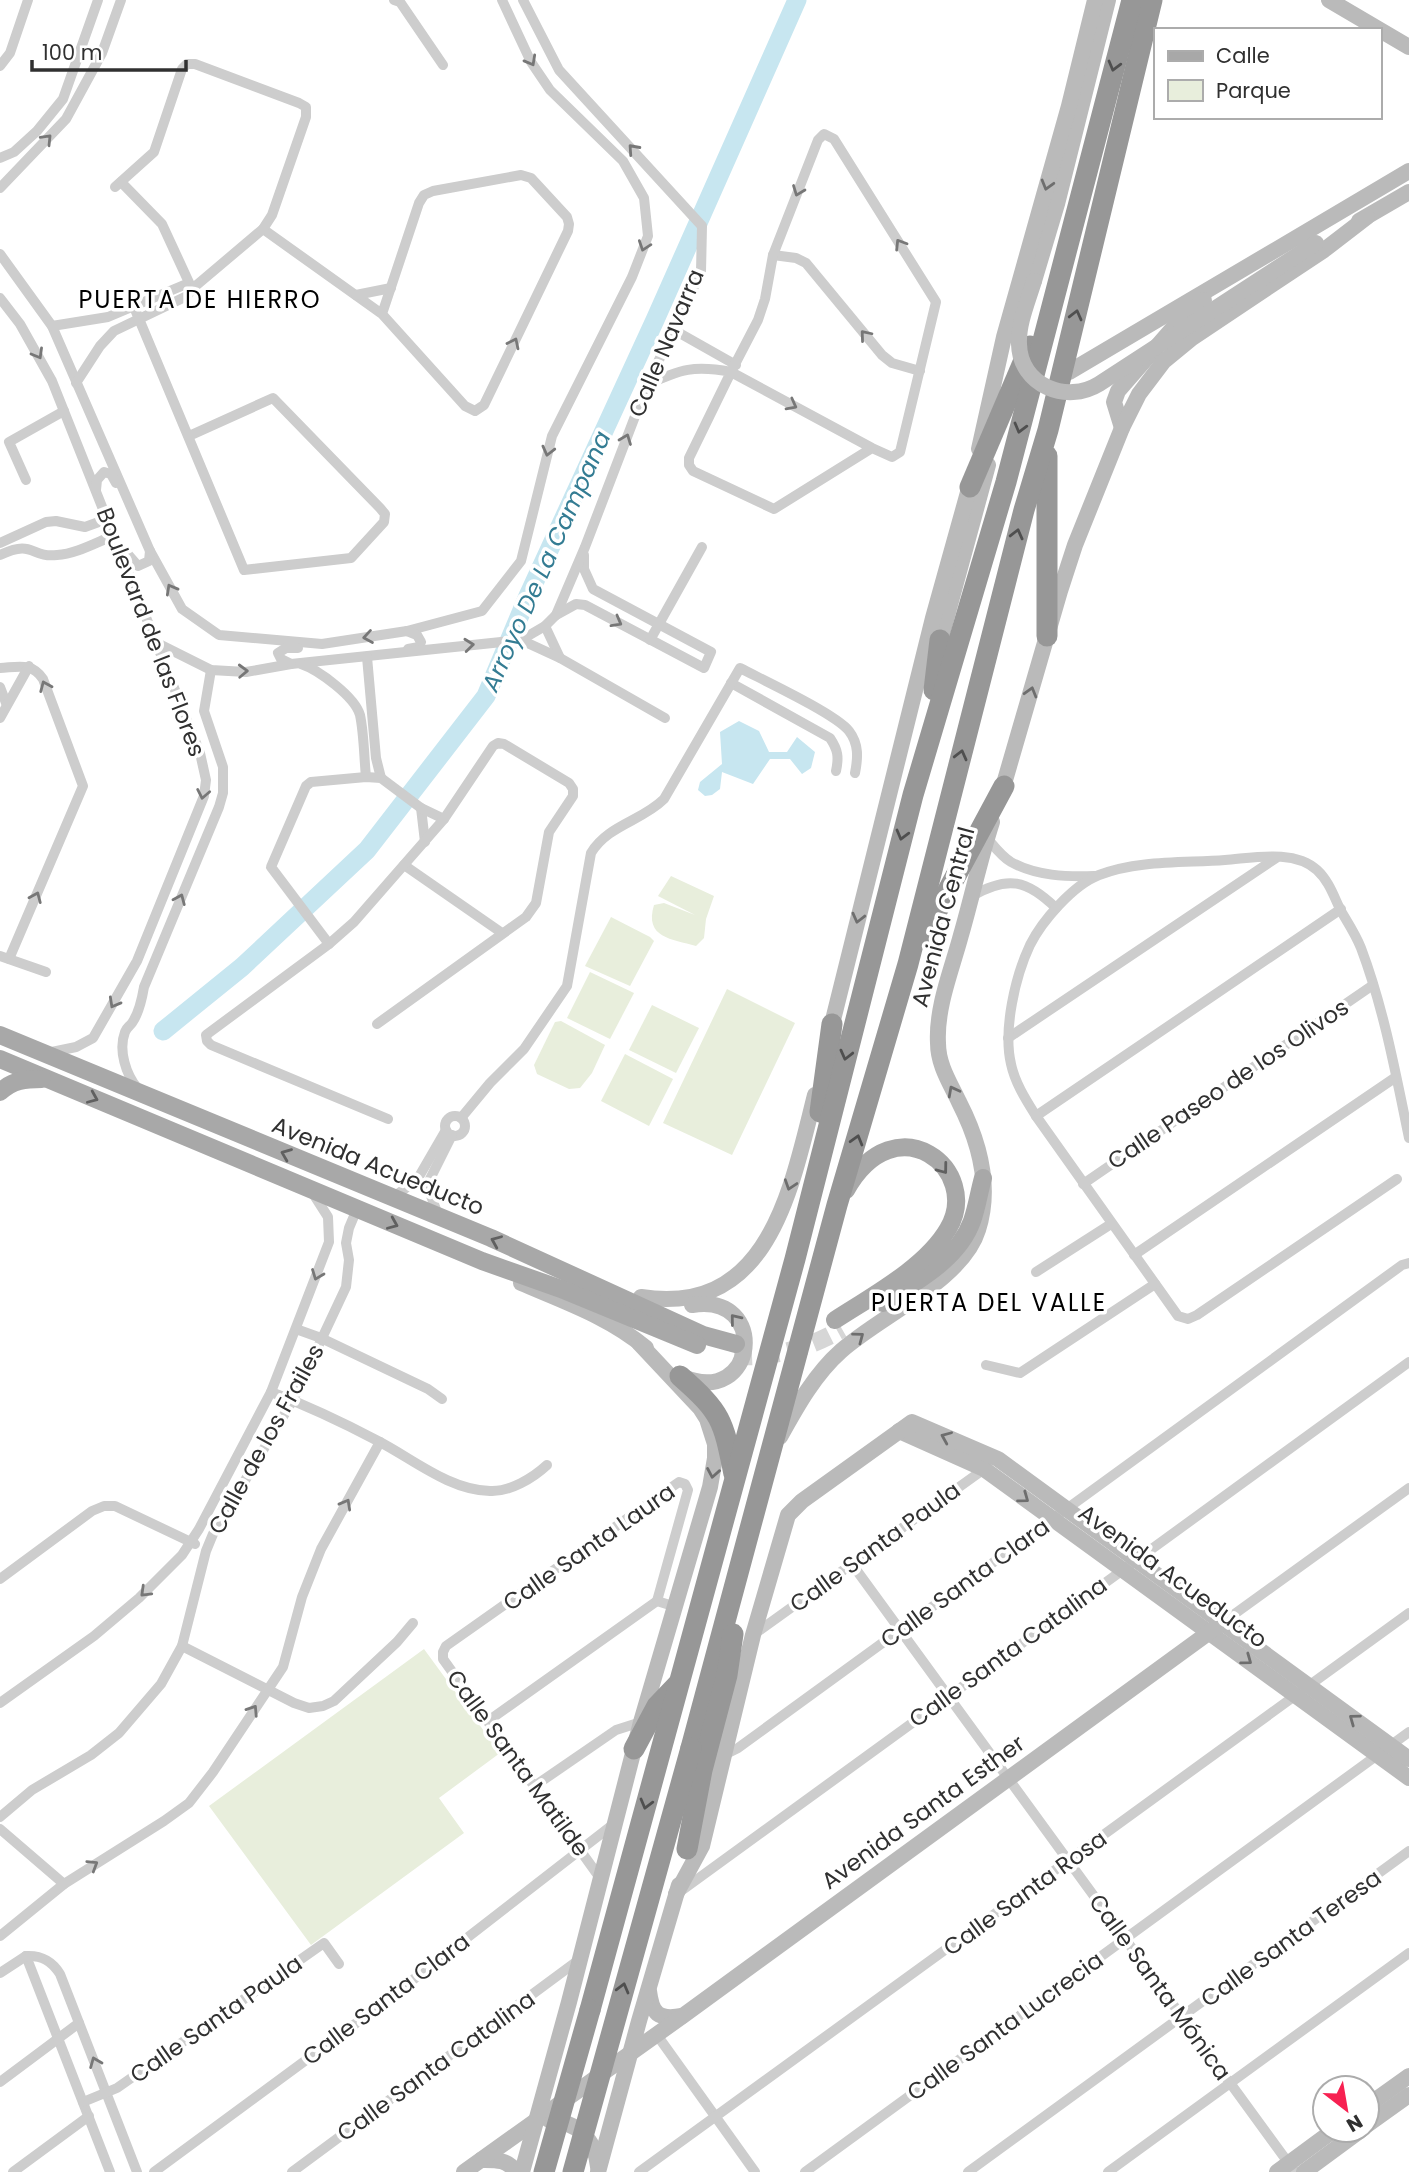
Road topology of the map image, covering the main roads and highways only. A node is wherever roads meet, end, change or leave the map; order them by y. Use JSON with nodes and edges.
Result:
{"nodes":[{"id":1,"x":1095,"y":0,"type":"edge"},
{"id":2,"x":1108,"y":0,"type":"edge"},
{"id":3,"x":1132,"y":0,"type":"edge"},
{"id":4,"x":1152,"y":0,"type":"edge"},
{"id":5,"x":1329,"y":0,"type":"edge"},
{"id":6,"x":1377,"y":28,"type":"edge"},
{"id":7,"x":1381,"y":31,"type":"edge"},
{"id":8,"x":1409,"y":47,"type":"edge"},
{"id":9,"x":1409,"y":170,"type":"edge"},
{"id":10,"x":1409,"y":192,"type":"edge"},
{"id":11,"x":1367,"y":217,"type":"junction"},
{"id":12,"x":1062,"y":273,"type":"junction"},
{"id":13,"x":1230,"y":277,"type":"junction"},
{"id":14,"x":1069,"y":372,"type":"dead end"},
{"id":15,"x":1122,"y":428,"type":"junction"},
{"id":16,"x":1048,"y":430,"type":"junction"},
{"id":17,"x":992,"y":452,"type":"dead end"},
{"id":18,"x":970,"y":487,"type":"junction"},
{"id":19,"x":1047,"y":636,"type":"junction"},
{"id":20,"x":940,"y":640,"type":"junction"},
{"id":21,"x":1004,"y":786,"type":"junction"},
{"id":22,"x":913,"y":795,"type":"junction"},
{"id":23,"x":883,"y":820,"type":"junction"},
{"id":24,"x":908,"y":964,"type":"junction"},
{"id":25,"x":832,"y":1024,"type":"junction"},
{"id":26,"x":0,"y":1035,"type":"edge"},
{"id":27,"x":0,"y":1059,"type":"edge"},
{"id":28,"x":47,"y":1079,"type":"junction"},
{"id":29,"x":0,"y":1092,"type":"edge"},
{"id":30,"x":983,"y":1178,"type":"junction"},
{"id":31,"x":810,"y":1201,"type":"junction"},
{"id":32,"x":837,"y":1205,"type":"junction"},
{"id":33,"x":482,"y":1261,"type":"junction"},
{"id":34,"x":558,"y":1270,"type":"junction"},
{"id":35,"x":641,"y":1297,"type":"junction"},
{"id":36,"x":639,"y":1343,"type":"junction"},
{"id":37,"x":680,"y":1376,"type":"junction"},
{"id":38,"x":772,"y":1453,"type":"junction"},
{"id":39,"x":735,"y":1478,"type":"junction"},
{"id":40,"x":735,"y":1587,"type":"junction"},
{"id":41,"x":1215,"y":1628,"type":"junction"},
{"id":42,"x":678,"y":1683,"type":"junction"},
{"id":43,"x":634,"y":1749,"type":"junction"},
{"id":44,"x":1384,"y":1751,"type":"junction"},
{"id":45,"x":1409,"y":1759,"type":"edge"},
{"id":46,"x":1409,"y":1778,"type":"edge"},
{"id":47,"x":687,"y":1849,"type":"joint"},
{"id":48,"x":676,"y":1894,"type":"junction"},
{"id":49,"x":648,"y":1988,"type":"junction"},
{"id":50,"x":569,"y":2001,"type":"junction"},
{"id":51,"x":684,"y":2015,"type":"junction"},
{"id":52,"x":639,"y":2021,"type":"junction"},
{"id":53,"x":579,"y":2030,"type":"junction"},
{"id":54,"x":632,"y":2051,"type":"junction"},
{"id":55,"x":1409,"y":2076,"type":"edge"},
{"id":56,"x":1409,"y":2095,"type":"edge"},
{"id":57,"x":1381,"y":2096,"type":"edge"},
{"id":58,"x":1381,"y":2115,"type":"edge"},
{"id":59,"x":536,"y":2122,"type":"junction"},
{"id":60,"x":590,"y":2142,"type":"junction"},
{"id":61,"x":1318,"y":2144,"type":"edge"},
{"id":62,"x":1341,"y":2144,"type":"edge"},
{"id":63,"x":528,"y":2151,"type":"junction"},
{"id":64,"x":481,"y":2160,"type":"junction"},
{"id":65,"x":1287,"y":2169,"type":"edge"},
{"id":66,"x":598,"y":2171,"type":"edge"},
{"id":67,"x":464,"y":2172,"type":"edge"},
{"id":68,"x":516,"y":2172,"type":"edge"},
{"id":69,"x":522,"y":2172,"type":"edge"},
{"id":70,"x":544,"y":2172,"type":"edge"},
{"id":71,"x":573,"y":2172,"type":"edge"},
{"id":72,"x":1304,"y":2172,"type":"edge"}],
"edges":[{"from":1,"to":18,"type":"main road","one_way":true},
{"from":2,"to":11,"type":"main road","bridge":true},
{"from":3,"to":12,"type":"highway","one_way":true},
{"from":16,"to":4,"type":"highway","one_way":true},
{"from":5,"to":6,"type":"main road"},
{"from":7,"to":8,"type":"main road"},
{"from":9,"to":13,"type":"main road"},
{"from":10,"to":11,"type":"main road"},
{"from":11,"to":15,"type":"main road","name":"Avenida Central"},
{"from":12,"to":18,"type":"highway"},
{"from":12,"to":22,"type":"highway","one_way":true},
{"from":13,"to":14,"type":"main road"},
{"from":13,"to":15,"type":"main road"},
{"from":15,"to":19,"type":"main road","name":"Avenida Central"},
{"from":16,"to":19,"type":"highway"},
{"from":24,"to":16,"type":"highway","one_way":true},
{"from":17,"to":20,"type":"main road"},
{"from":18,"to":23,"type":"main road"},
{"from":21,"to":19,"type":"main road","name":"Avenida Central","one_way":true},
{"from":20,"to":22,"type":"highway"},
{"from":20,"to":23,"type":"main road"},
{"from":21,"to":24,"type":"highway"},
{"from":30,"to":21,"type":"main road","name":"Avenida Central","one_way":true},
{"from":22,"to":31,"type":"highway","one_way":true},
{"from":23,"to":25,"type":"main road","one_way":true},
{"from":32,"to":24,"type":"highway","one_way":true},
{"from":25,"to":31,"type":"highway"},
{"from":25,"to":35,"type":"main road","one_way":true},
{"from":34,"to":26,"type":"main road","name":"Avenida Acueducto","one_way":true},
{"from":27,"to":28,"type":"main road","name":"Avenida Acueducto"},
{"from":28,"to":29,"type":"main road"},
{"from":28,"to":33,"type":"main road","name":"Avenida Acueducto","one_way":true},
{"from":32,"to":30,"type":"main road","one_way":true},
{"from":38,"to":30,"type":"main road","name":"Avenida Central","one_way":true},
{"from":31,"to":39,"type":"highway"},
{"from":32,"to":38,"type":"highway"},
{"from":33,"to":34,"type":"main road","name":"Avenida Acueducto"},
{"from":33,"to":36,"type":"main road"},
{"from":34,"to":35,"type":"main road"},
{"from":37,"to":35,"type":"main road","one_way":true},
{"from":36,"to":37,"type":"main road"},
{"from":36,"to":43,"type":"main road","one_way":true},
{"from":37,"to":39,"type":"highway"},
{"from":38,"to":40,"type":"highway"},
{"from":39,"to":42,"type":"highway"},
{"from":40,"to":47,"type":"highway"},
{"from":71,"to":40,"type":"highway","one_way":true,"bridge":true},
{"from":41,"to":44,"type":"main road","name":"Avenida Acueducto"},
{"from":41,"to":48,"type":"main road","name":"Avenida Acueducto"},
{"from":41,"to":51,"type":"main road","name":"Avenida Santa Esther"},
{"from":42,"to":43,"type":"highway"},
{"from":42,"to":70,"type":"highway","one_way":true,"bridge":true},
{"from":43,"to":50,"type":"main road"},
{"from":44,"to":45,"type":"main road","name":"Avenida Acueducto"},
{"from":44,"to":46,"type":"main road","name":"Avenida Acueducto"},
{"from":47,"to":48,"type":"main road"},
{"from":48,"to":49,"type":"main road"},
{"from":49,"to":51,"type":"main road"},
{"from":49,"to":52,"type":"main road"},
{"from":50,"to":53,"type":"main road"},
{"from":50,"to":59,"type":"main road"},
{"from":51,"to":54,"type":"main road","name":"Avenida Santa Esther"},
{"from":52,"to":53,"type":"main road"},
{"from":52,"to":54,"type":"main road"},
{"from":53,"to":54,"type":"main road"},
{"from":54,"to":59,"type":"main road","name":"Avenida Santa Esther"},
{"from":54,"to":66,"type":"main road"},
{"from":55,"to":57,"type":"main road"},
{"from":56,"to":58,"type":"main road"},
{"from":59,"to":60,"type":"main road"},
{"from":59,"to":63,"type":"main road"},
{"from":59,"to":64,"type":"main road","name":"Avenida Santa Esther"},
{"from":60,"to":63,"type":"main road"},
{"from":60,"to":66,"type":"main road"},
{"from":61,"to":65,"type":"main road"},
{"from":62,"to":72,"type":"main road"},
{"from":63,"to":69,"type":"main road"},
{"from":64,"to":67,"type":"main road","name":"Avenida Santa Esther"},
{"from":64,"to":68,"type":"main road"}]}
